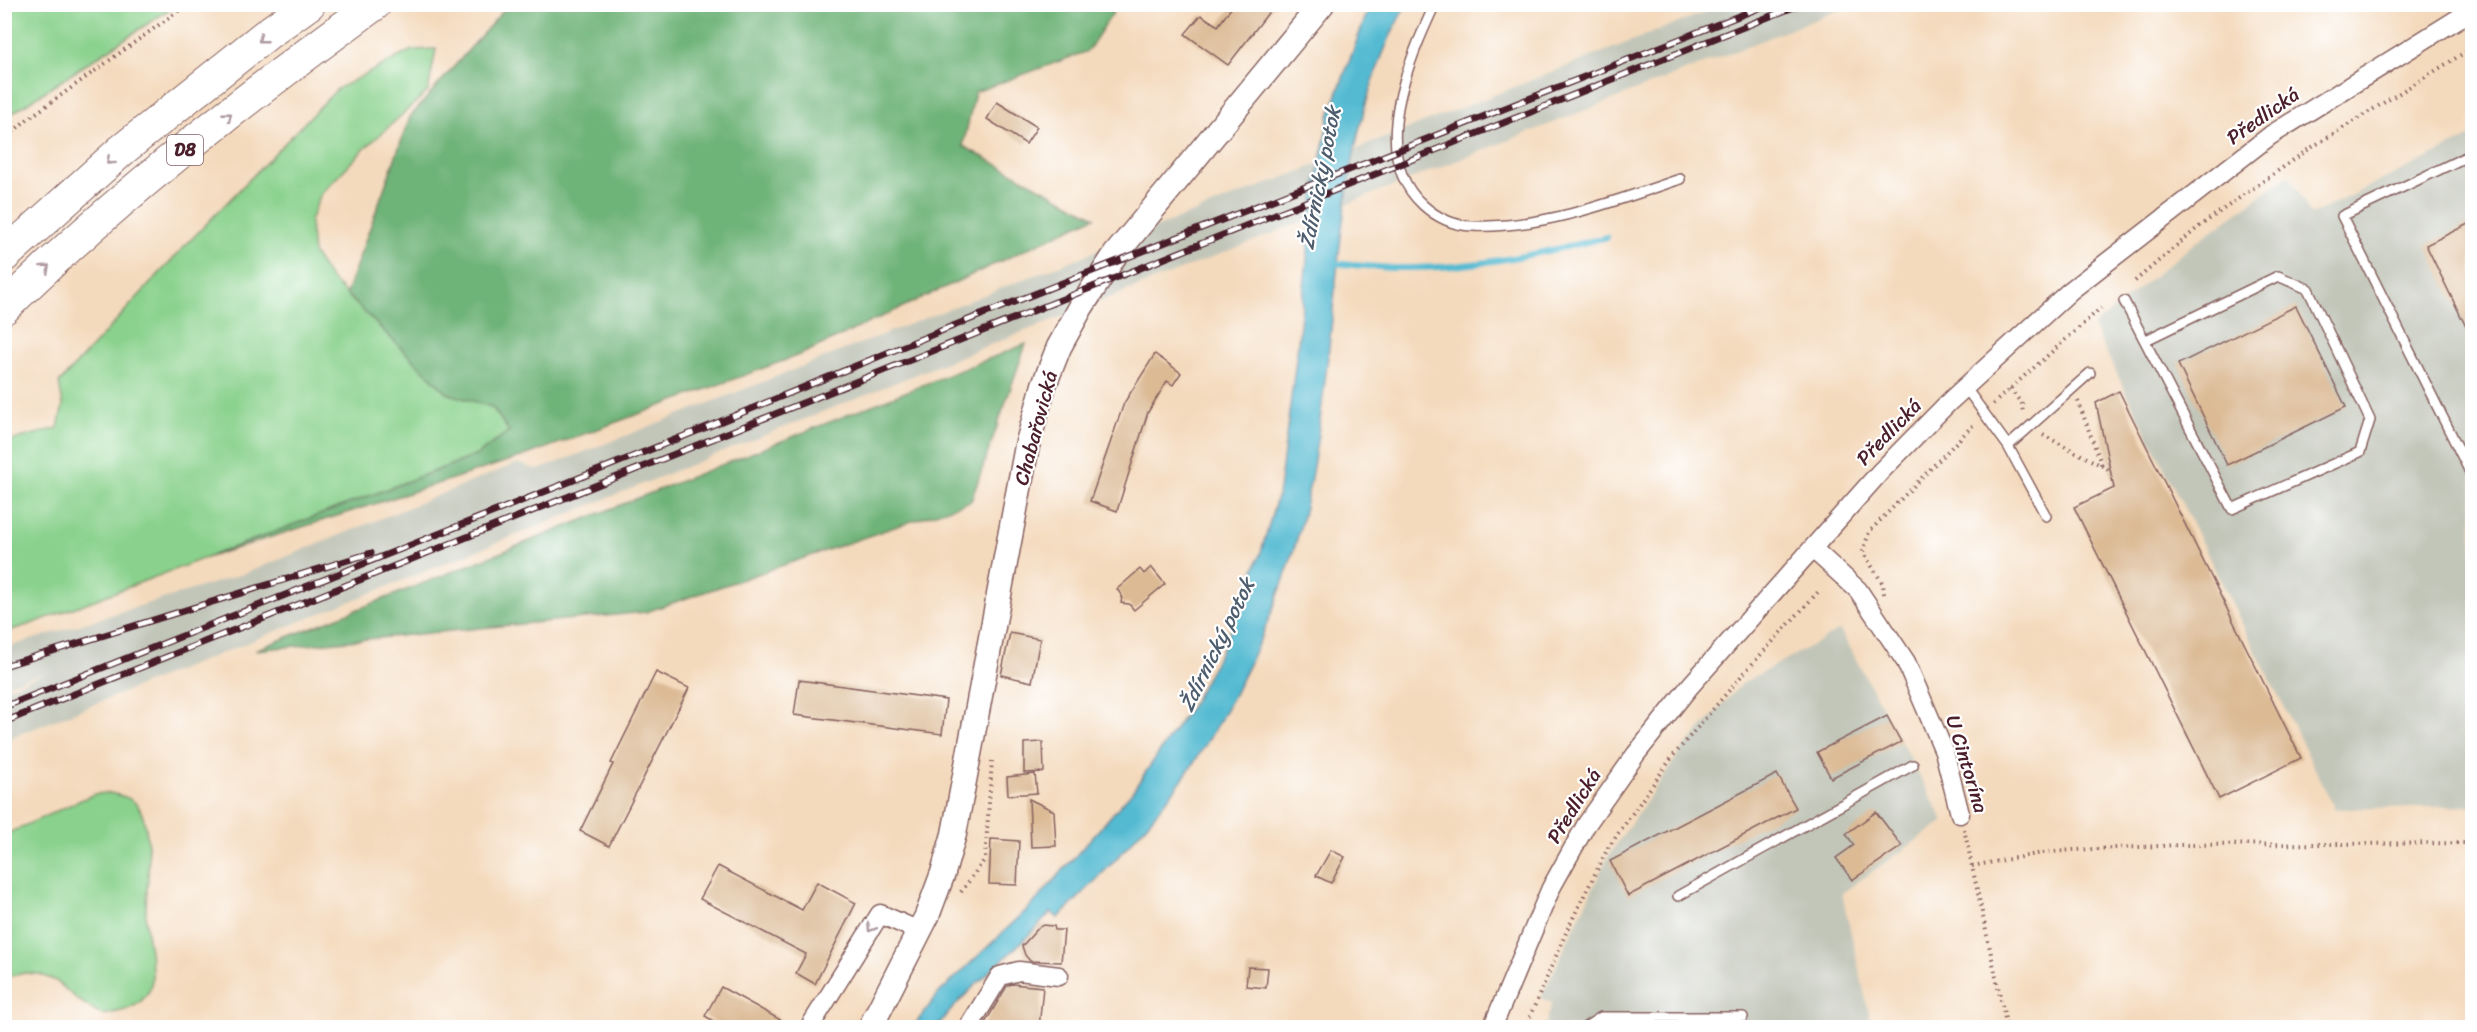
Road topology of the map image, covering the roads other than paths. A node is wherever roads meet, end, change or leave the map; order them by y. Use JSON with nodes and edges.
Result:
{"nodes":[{"id":1,"x":309,"y":4,"type":"edge"},
{"id":2,"x":375,"y":4,"type":"edge"},
{"id":3,"x":1322,"y":4,"type":"edge"},
{"id":4,"x":1435,"y":4,"type":"edge"},
{"id":5,"x":2472,"y":10,"type":"edge"},
{"id":6,"x":2472,"y":154,"type":"edge"},
{"id":7,"x":1680,"y":179,"type":"dead end"},
{"id":8,"x":4,"y":256,"type":"edge"},
{"id":9,"x":2124,"y":301,"type":"dead end"},
{"id":10,"x":4,"y":309,"type":"edge"},
{"id":11,"x":2146,"y":340,"type":"junction"},
{"id":12,"x":2090,"y":373,"type":"dead end"},
{"id":13,"x":1965,"y":387,"type":"junction"},
{"id":14,"x":2008,"y":446,"type":"junction"},
{"id":15,"x":2472,"y":476,"type":"edge"},
{"id":16,"x":2046,"y":516,"type":"dead end"},
{"id":17,"x":1813,"y":549,"type":"junction"},
{"id":18,"x":1913,"y":765,"type":"dead end"},
{"id":19,"x":1960,"y":814,"type":"road end"},
{"id":20,"x":1678,"y":896,"type":"dead end"},
{"id":21,"x":919,"y":931,"type":"junction"},
{"id":22,"x":1059,"y":976,"type":"dead end"},
{"id":23,"x":1743,"y":1017,"type":"dead end"},
{"id":24,"x":809,"y":1028,"type":"edge"},
{"id":25,"x":870,"y":1028,"type":"edge"},
{"id":26,"x":968,"y":1028,"type":"edge"},
{"id":27,"x":1492,"y":1028,"type":"edge"},
{"id":28,"x":1584,"y":1028,"type":"edge"}],
"edges":[{"from":1,"to":8,"type":"highway","number":"D8","one_way":true},
{"from":10,"to":2,"type":"highway","number":"D8","one_way":true},
{"from":3,"to":21,"type":"main road","name":"Chabařovická"},
{"from":4,"to":7,"type":"lane"},
{"from":5,"to":13,"type":"street","name":"Předlická"},
{"from":6,"to":15,"type":"lane"},
{"from":9,"to":11,"type":"lane"},
{"from":11,"to":11,"type":"lane"},
{"from":12,"to":14,"type":"lane"},
{"from":13,"to":14,"type":"lane"},
{"from":13,"to":17,"type":"street","name":"Předlická"},
{"from":14,"to":16,"type":"lane"},
{"from":17,"to":19,"type":"street","name":"U Cintorína"},
{"from":17,"to":27,"type":"street","name":"Předlická"},
{"from":18,"to":20,"type":"lane"},
{"from":21,"to":24,"type":"street","one_way":true},
{"from":21,"to":25,"type":"main road","name":"Chabařovická"},
{"from":22,"to":26,"type":"street"},
{"from":23,"to":28,"type":"lane"}]}
